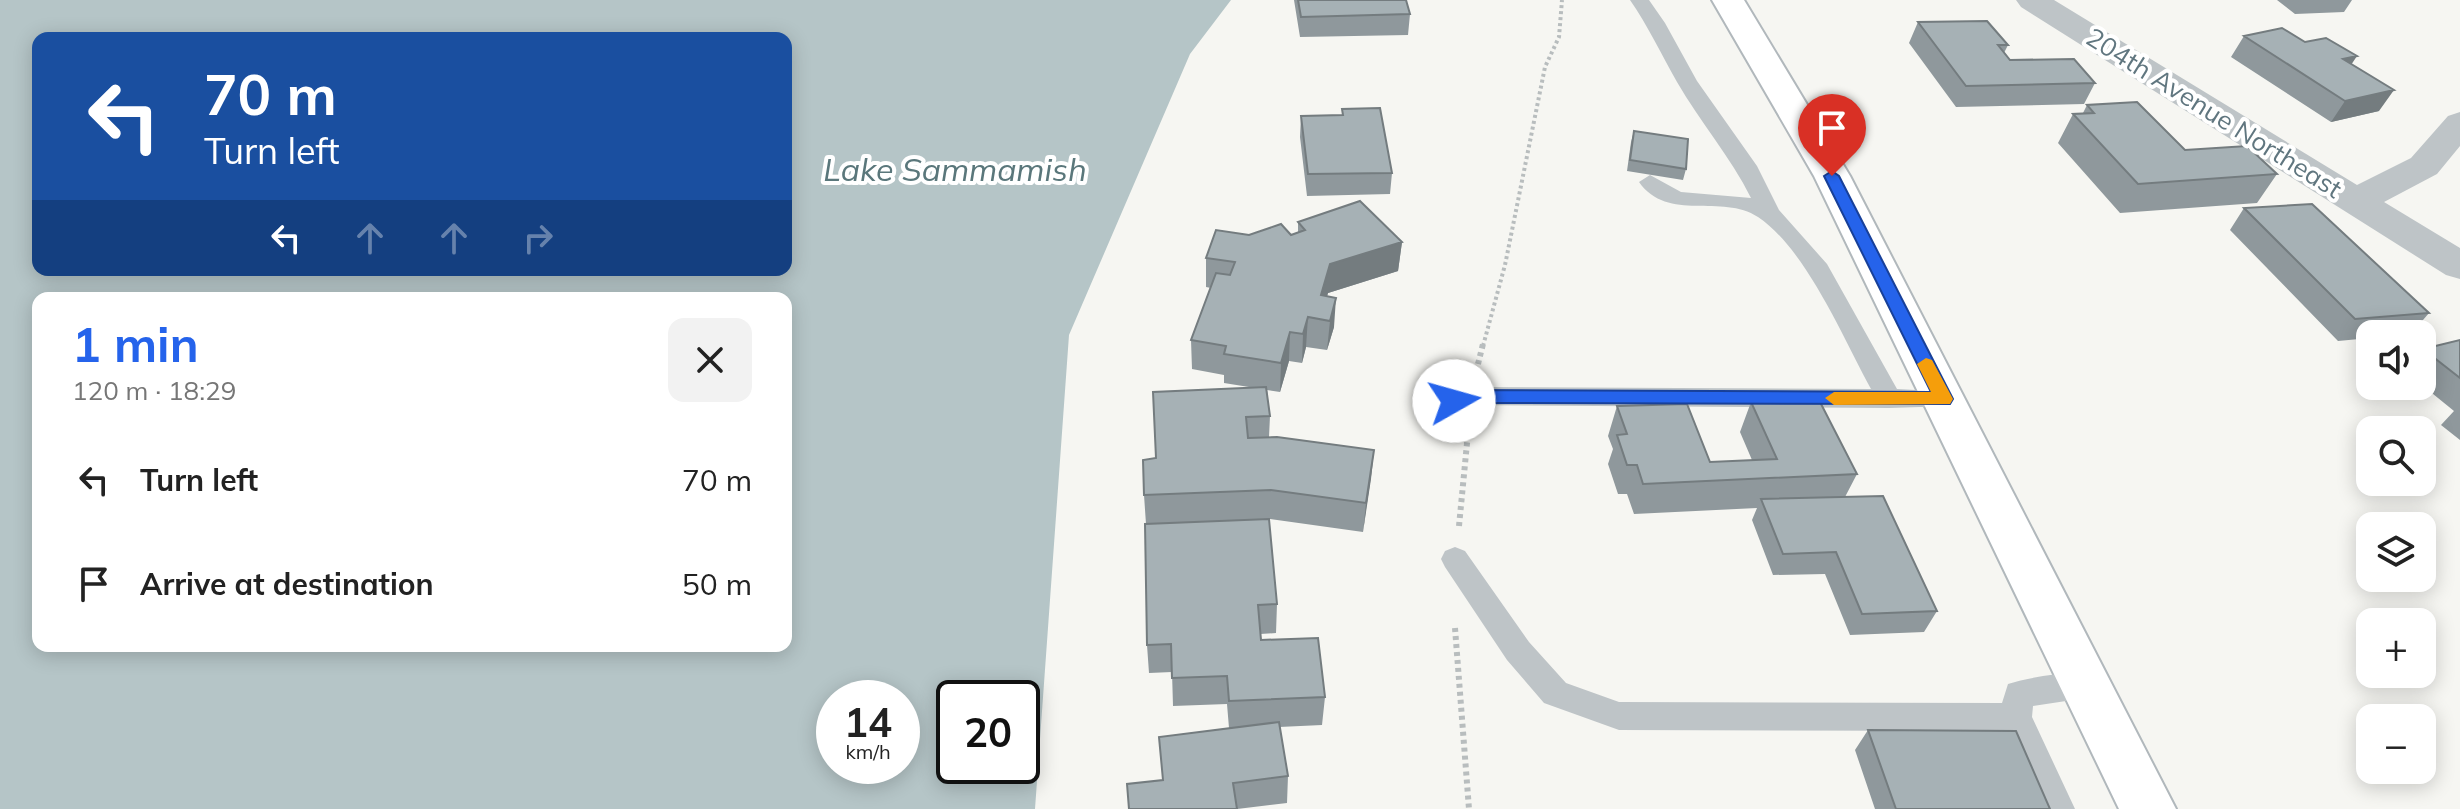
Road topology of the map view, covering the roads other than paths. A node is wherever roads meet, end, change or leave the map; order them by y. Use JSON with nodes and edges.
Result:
{"nodes":[{"id":1,"x":1639,"y":0,"type":"edge"},
{"id":2,"x":1728,"y":0,"type":"edge"},
{"id":3,"x":2032,"y":0,"type":"edge"},
{"id":4,"x":2460,"y":123,"type":"edge"},
{"id":5,"x":1650,"y":182,"type":"dead end"},
{"id":6,"x":2356,"y":201,"type":"junction"},
{"id":7,"x":1771,"y":216,"type":"junction"},
{"id":8,"x":2460,"y":266,"type":"edge"},
{"id":9,"x":1889,"y":399,"type":"junction"},
{"id":10,"x":1944,"y":399,"type":"junction"},
{"id":11,"x":1454,"y":401,"type":"dead end"},
{"id":12,"x":1455,"y":559,"type":"dead end"},
{"id":13,"x":2088,"y":686,"type":"junction"},
{"id":14,"x":2016,"y":717,"type":"junction"},
{"id":15,"x":2058,"y":809,"type":"edge"},
{"id":16,"x":2148,"y":809,"type":"edge"}],
"edges":[{"from":1,"to":7,"type":"lane"},
{"from":2,"to":10,"type":"main road"},
{"from":3,"to":6,"type":"street","name":"204th Avenue Northeast"},
{"from":4,"to":6,"type":"street","name":"204th Avenue Northeast"},
{"from":5,"to":7,"type":"lane"},
{"from":6,"to":8,"type":"street","name":"204th Avenue Northeast"},
{"from":7,"to":9,"type":"lane"},
{"from":9,"to":10,"type":"lane"},
{"from":9,"to":11,"type":"lane"},
{"from":10,"to":13,"type":"main road"},
{"from":12,"to":14,"type":"lane"},
{"from":13,"to":14,"type":"lane"},
{"from":13,"to":16,"type":"main road"},
{"from":14,"to":15,"type":"lane"}]}
